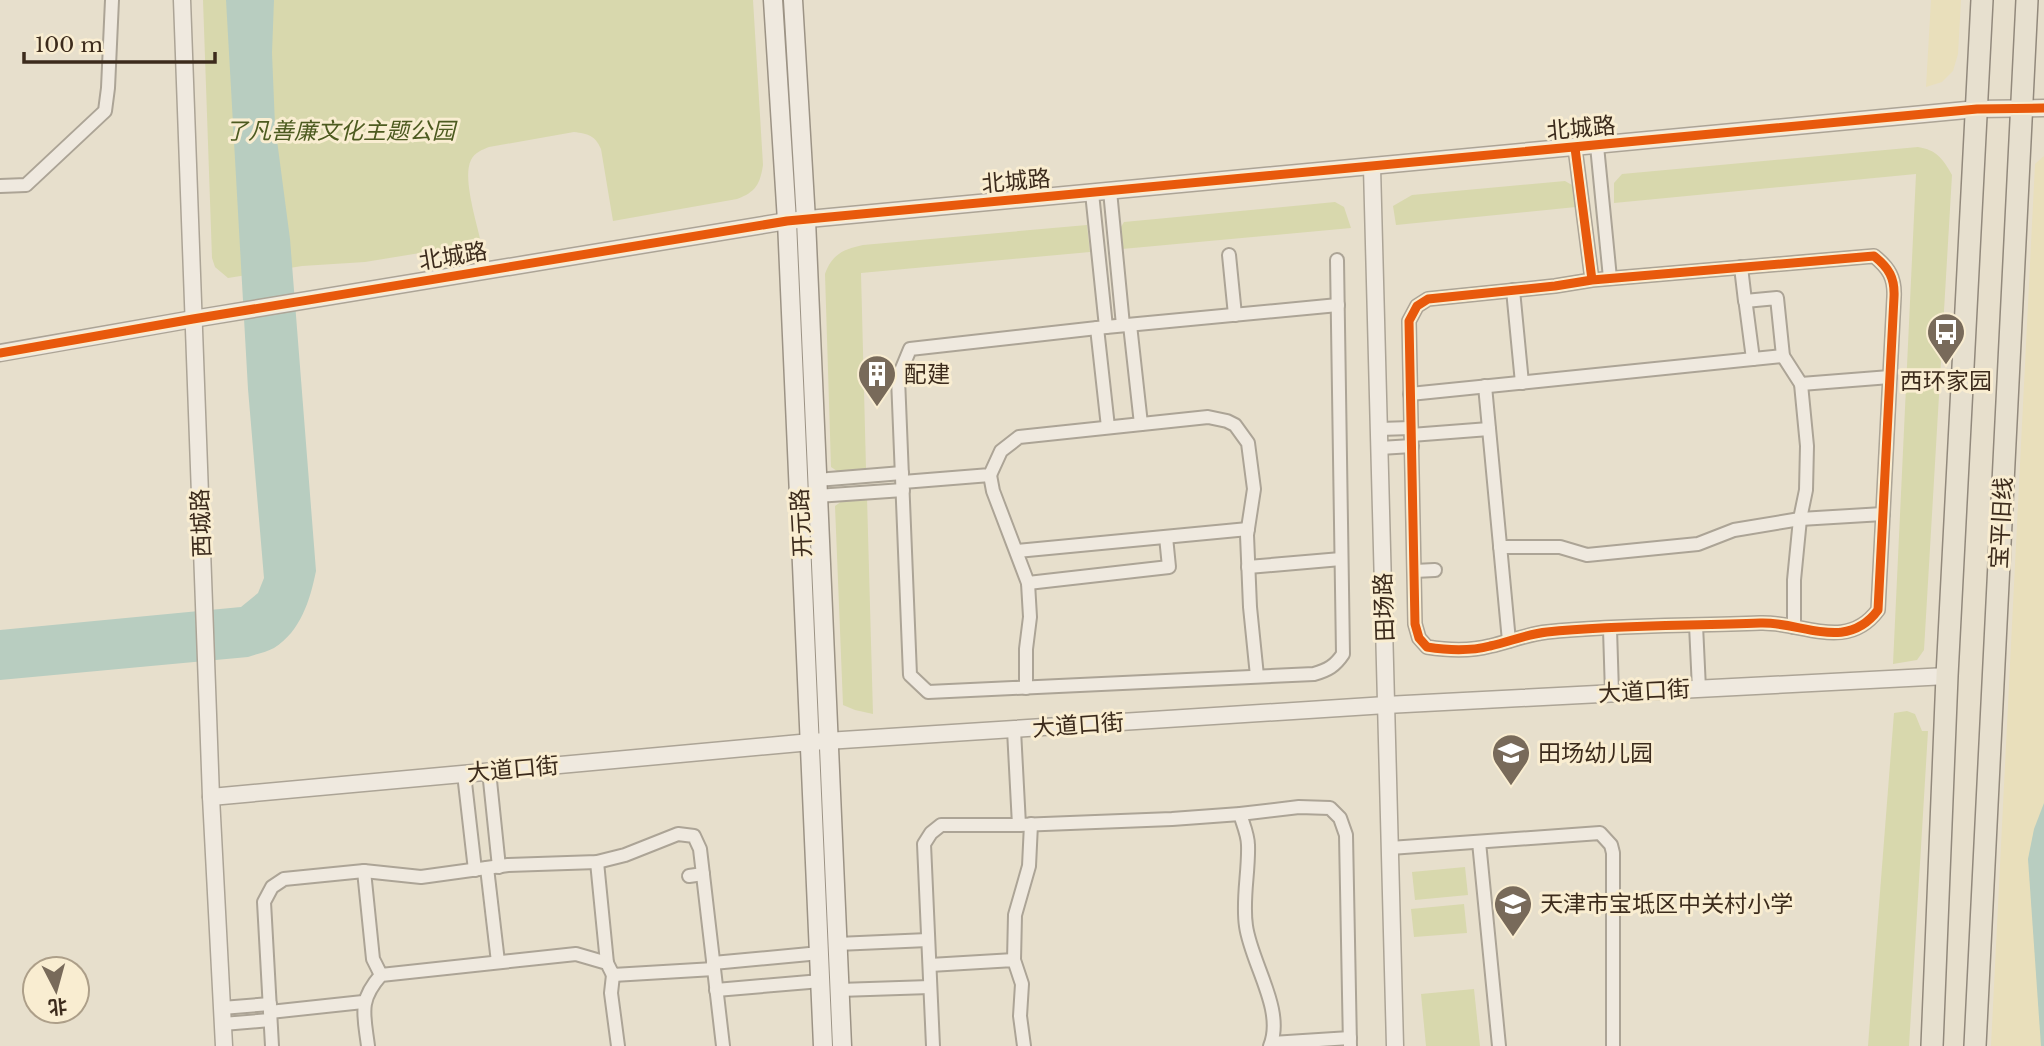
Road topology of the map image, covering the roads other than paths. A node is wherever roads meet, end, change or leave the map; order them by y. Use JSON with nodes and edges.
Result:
{"nodes":[{"id":1,"x":112,"y":0,"type":"edge"},
{"id":2,"x":182,"y":0,"type":"edge"},
{"id":3,"x":773,"y":0,"type":"edge"},
{"id":4,"x":793,"y":0,"type":"edge"},
{"id":5,"x":1982,"y":0,"type":"edge"},
{"id":6,"x":2026,"y":0,"type":"edge"},
{"id":7,"x":2021,"y":107,"type":"junction"},
{"id":8,"x":2044,"y":108,"type":"edge"},
{"id":9,"x":1977,"y":109,"type":"junction"},
{"id":10,"x":1597,"y":146,"type":"junction"},
{"id":11,"x":1575,"y":148,"type":"junction"},
{"id":12,"x":1372,"y":167,"type":"junction"},
{"id":13,"x":0,"y":186,"type":"edge"},
{"id":14,"x":1110,"y":191,"type":"junction"},
{"id":15,"x":1092,"y":193,"type":"junction"},
{"id":16,"x":806,"y":219,"type":"junction"},
{"id":17,"x":787,"y":221,"type":"junction"},
{"id":18,"x":1229,"y":256,"type":"dead end"},
{"id":19,"x":1337,"y":260,"type":"dead end"},
{"id":20,"x":1741,"y":267,"type":"junction"},
{"id":21,"x":1610,"y":278,"type":"junction"},
{"id":22,"x":1592,"y":280,"type":"junction"},
{"id":23,"x":1513,"y":290,"type":"junction"},
{"id":24,"x":1745,"y":298,"type":"junction"},
{"id":25,"x":1338,"y":305,"type":"junction"},
{"id":26,"x":1235,"y":315,"type":"junction"},
{"id":27,"x":193,"y":318,"type":"junction"},
{"id":28,"x":1126,"y":325,"type":"junction"},
{"id":29,"x":1102,"y":327,"type":"junction"},
{"id":30,"x":0,"y":353,"type":"edge"},
{"id":31,"x":1783,"y":356,"type":"junction"},
{"id":32,"x":1753,"y":359,"type":"junction"},
{"id":33,"x":1890,"y":377,"type":"junction"},
{"id":34,"x":1522,"y":383,"type":"junction"},
{"id":35,"x":1801,"y":384,"type":"junction"},
{"id":36,"x":1485,"y":386,"type":"junction"},
{"id":37,"x":1410,"y":394,"type":"junction"},
{"id":38,"x":1141,"y":424,"type":"junction"},
{"id":39,"x":1108,"y":427,"type":"junction"},
{"id":40,"x":1379,"y":429,"type":"junction"},
{"id":41,"x":1489,"y":429,"type":"junction"},
{"id":42,"x":1411,"y":437,"type":"junction"},
{"id":43,"x":1380,"y":447,"type":"junction"},
{"id":44,"x":990,"y":475,"type":"junction"},
{"id":45,"x":903,"y":482,"type":"junction"},
{"id":46,"x":817,"y":488,"type":"junction"},
{"id":47,"x":1883,"y":514,"type":"junction"},
{"id":48,"x":1800,"y":519,"type":"junction"},
{"id":49,"x":1248,"y":529,"type":"junction"},
{"id":50,"x":1166,"y":537,"type":"junction"},
{"id":51,"x":1500,"y":547,"type":"junction"},
{"id":52,"x":1017,"y":551,"type":"junction"},
{"id":53,"x":1341,"y":559,"type":"junction"},
{"id":54,"x":1248,"y":567,"type":"junction"},
{"id":55,"x":1434,"y":570,"type":"dead end"},
{"id":56,"x":1414,"y":571,"type":"junction"},
{"id":57,"x":1028,"y":583,"type":"junction"},
{"id":58,"x":1696,"y":625,"type":"junction"},
{"id":59,"x":1794,"y":627,"type":"junction"},
{"id":60,"x":1610,"y":629,"type":"junction"},
{"id":61,"x":1509,"y":641,"type":"junction"},
{"id":62,"x":1257,"y":676,"type":"junction"},
{"id":63,"x":1947,"y":676,"type":"junction"},
{"id":64,"x":1026,"y":688,"type":"junction"},
{"id":65,"x":1699,"y":688,"type":"junction"},
{"id":66,"x":1612,"y":693,"type":"junction"},
{"id":67,"x":1387,"y":705,"type":"junction"},
{"id":68,"x":1014,"y":730,"type":"junction"},
{"id":69,"x":820,"y":742,"type":"junction"},
{"id":70,"x":489,"y":771,"type":"junction"},
{"id":71,"x":464,"y":774,"type":"junction"},
{"id":72,"x":211,"y":796,"type":"junction"},
{"id":73,"x":1240,"y":814,"type":"junction"},
{"id":74,"x":1025,"y":824,"type":"junction"},
{"id":75,"x":1479,"y":842,"type":"junction"},
{"id":76,"x":1390,"y":848,"type":"junction"},
{"id":77,"x":597,"y":862,"type":"junction"},
{"id":78,"x":487,"y":868,"type":"junction"},
{"id":79,"x":364,"y":871,"type":"junction"},
{"id":80,"x":703,"y":874,"type":"junction"},
{"id":81,"x":689,"y":876,"type":"dead end"},
{"id":82,"x":928,"y":940,"type":"junction"},
{"id":83,"x":837,"y":944,"type":"junction"},
{"id":84,"x":820,"y":953,"type":"junction"},
{"id":85,"x":1014,"y":960,"type":"junction"},
{"id":86,"x":498,"y":962,"type":"junction"},
{"id":87,"x":607,"y":962,"type":"junction"},
{"id":88,"x":930,"y":965,"type":"junction"},
{"id":89,"x":714,"y":966,"type":"junction"},
{"id":90,"x":381,"y":975,"type":"junction"},
{"id":91,"x":613,"y":975,"type":"junction"},
{"id":92,"x":821,"y":981,"type":"junction"},
{"id":93,"x":930,"y":986,"type":"junction"},
{"id":94,"x":716,"y":990,"type":"junction"},
{"id":95,"x":839,"y":990,"type":"junction"},
{"id":96,"x":363,"y":1002,"type":"junction"},
{"id":97,"x":222,"y":1008,"type":"junction"},
{"id":98,"x":270,"y":1012,"type":"junction"},
{"id":99,"x":223,"y":1024,"type":"junction"},
{"id":100,"x":1350,"y":1042,"type":"edge"},
{"id":101,"x":1271,"y":1044,"type":"edge"},
{"id":102,"x":224,"y":1046,"type":"edge"},
{"id":103,"x":272,"y":1046,"type":"edge"},
{"id":104,"x":368,"y":1046,"type":"edge"},
{"id":105,"x":618,"y":1046,"type":"edge"},
{"id":106,"x":723,"y":1046,"type":"edge"},
{"id":107,"x":823,"y":1046,"type":"edge"},
{"id":108,"x":842,"y":1046,"type":"edge"},
{"id":109,"x":933,"y":1046,"type":"edge"},
{"id":110,"x":1024,"y":1046,"type":"edge"},
{"id":111,"x":1395,"y":1046,"type":"edge"},
{"id":112,"x":1499,"y":1046,"type":"edge"},
{"id":113,"x":1613,"y":1046,"type":"edge"},
{"id":114,"x":1932,"y":1046,"type":"edge"},
{"id":115,"x":1975,"y":1046,"type":"edge"}],
"edges":[{"from":1,"to":13,"type":"street"},
{"from":2,"to":27,"type":"street","name":"西城路"},
{"from":3,"to":17,"type":"main road","name":"开元路"},
{"from":4,"to":16,"type":"main road","name":"开元路"},
{"from":5,"to":9,"type":"main road","name":"宝平旧线"},
{"from":6,"to":7,"type":"main road","name":"宝平旧线"},
{"from":7,"to":8,"type":"street","name":"北城路"},
{"from":7,"to":9,"type":"street","name":"北城路"},
{"from":7,"to":115,"type":"main road","name":"宝平旧线"},
{"from":9,"to":10,"type":"street","name":"北城路"},
{"from":9,"to":63,"type":"main road","name":"宝平旧线"},
{"from":10,"to":11,"type":"street","name":"北城路"},
{"from":10,"to":21,"type":"street"},
{"from":11,"to":12,"type":"street","name":"北城路"},
{"from":11,"to":22,"type":"street"},
{"from":12,"to":14,"type":"street","name":"北城路"},
{"from":12,"to":40,"type":"street","name":"田场路"},
{"from":14,"to":15,"type":"street","name":"北城路"},
{"from":14,"to":28,"type":"street"},
{"from":15,"to":16,"type":"street","name":"北城路"},
{"from":15,"to":29,"type":"street"},
{"from":16,"to":17,"type":"street","name":"北城路"},
{"from":16,"to":46,"type":"main road","name":"开元路"},
{"from":17,"to":27,"type":"street","name":"北城路"},
{"from":17,"to":69,"type":"main road","name":"开元路"},
{"from":18,"to":26,"type":"street"},
{"from":19,"to":25,"type":"street"},
{"from":20,"to":21,"type":"street"},
{"from":20,"to":24,"type":"street"},
{"from":20,"to":33,"type":"street"},
{"from":21,"to":22,"type":"street"},
{"from":22,"to":23,"type":"street"},
{"from":23,"to":34,"type":"street"},
{"from":23,"to":37,"type":"street"},
{"from":24,"to":31,"type":"street"},
{"from":24,"to":32,"type":"street"},
{"from":25,"to":26,"type":"street"},
{"from":25,"to":53,"type":"street"},
{"from":26,"to":28,"type":"street"},
{"from":27,"to":30,"type":"street","name":"北城路"},
{"from":27,"to":72,"type":"street","name":"西城路"},
{"from":28,"to":29,"type":"street"},
{"from":28,"to":38,"type":"street"},
{"from":29,"to":39,"type":"street"},
{"from":29,"to":45,"type":"street"},
{"from":31,"to":32,"type":"street"},
{"from":31,"to":35,"type":"street"},
{"from":32,"to":34,"type":"street"},
{"from":33,"to":35,"type":"street"},
{"from":33,"to":47,"type":"street"},
{"from":34,"to":36,"type":"street"},
{"from":35,"to":48,"type":"street"},
{"from":36,"to":37,"type":"street"},
{"from":36,"to":41,"type":"street"},
{"from":37,"to":42,"type":"street"},
{"from":38,"to":39,"type":"street"},
{"from":38,"to":49,"type":"street"},
{"from":39,"to":44,"type":"street"},
{"from":40,"to":42,"type":"street"},
{"from":40,"to":43,"type":"street","name":"田场路"},
{"from":41,"to":42,"type":"street"},
{"from":41,"to":51,"type":"street"},
{"from":42,"to":43,"type":"street"},
{"from":42,"to":56,"type":"street"},
{"from":43,"to":67,"type":"street","name":"田场路"},
{"from":44,"to":45,"type":"street"},
{"from":44,"to":52,"type":"street"},
{"from":45,"to":46,"type":"street"},
{"from":45,"to":64,"type":"street"},
{"from":46,"to":69,"type":"main road","name":"开元路"},
{"from":47,"to":48,"type":"street"},
{"from":47,"to":59,"type":"street"},
{"from":48,"to":51,"type":"street"},
{"from":48,"to":59,"type":"street"},
{"from":49,"to":50,"type":"street"},
{"from":49,"to":54,"type":"street"},
{"from":50,"to":52,"type":"street"},
{"from":50,"to":57,"type":"street"},
{"from":51,"to":61,"type":"street"},
{"from":52,"to":57,"type":"street"},
{"from":53,"to":54,"type":"street"},
{"from":53,"to":62,"type":"street"},
{"from":54,"to":62,"type":"street"},
{"from":55,"to":56,"type":"street"},
{"from":56,"to":61,"type":"street"},
{"from":57,"to":64,"type":"street"},
{"from":58,"to":59,"type":"street"},
{"from":58,"to":60,"type":"street"},
{"from":58,"to":65,"type":"street"},
{"from":60,"to":61,"type":"street"},
{"from":60,"to":66,"type":"street"},
{"from":62,"to":64,"type":"street"},
{"from":63,"to":65,"type":"street","name":"大道口街"},
{"from":63,"to":114,"type":"main road","name":"宝平旧线"},
{"from":65,"to":66,"type":"street","name":"大道口街"},
{"from":66,"to":67,"type":"street","name":"大道口街"},
{"from":67,"to":68,"type":"street","name":"大道口街"},
{"from":67,"to":76,"type":"street","name":"田场路"},
{"from":68,"to":69,"type":"street","name":"大道口街"},
{"from":68,"to":74,"type":"street"},
{"from":69,"to":70,"type":"street","name":"大道口街"},
{"from":69,"to":83,"type":"main road","name":"开元路"},
{"from":69,"to":84,"type":"main road","name":"开元路"},
{"from":70,"to":71,"type":"street","name":"大道口街"},
{"from":70,"to":78,"type":"street"},
{"from":71,"to":72,"type":"street","name":"大道口街"},
{"from":71,"to":78,"type":"street"},
{"from":72,"to":97,"type":"street","name":"西城路"},
{"from":73,"to":74,"type":"street"},
{"from":73,"to":100,"type":"street"},
{"from":73,"to":101,"type":"street"},
{"from":74,"to":82,"type":"street"},
{"from":74,"to":85,"type":"street"},
{"from":75,"to":76,"type":"street"},
{"from":75,"to":112,"type":"street"},
{"from":75,"to":113,"type":"street"},
{"from":76,"to":111,"type":"street","name":"田场路"},
{"from":77,"to":78,"type":"street"},
{"from":77,"to":80,"type":"street"},
{"from":77,"to":87,"type":"street"},
{"from":78,"to":79,"type":"street"},
{"from":78,"to":86,"type":"street"},
{"from":79,"to":90,"type":"street"},
{"from":79,"to":98,"type":"street"},
{"from":80,"to":81,"type":"street"},
{"from":80,"to":89,"type":"street"},
{"from":82,"to":83,"type":"street"},
{"from":82,"to":88,"type":"street"},
{"from":83,"to":95,"type":"main road","name":"开元路"},
{"from":84,"to":89,"type":"street"},
{"from":84,"to":92,"type":"main road","name":"开元路"},
{"from":85,"to":88,"type":"street"},
{"from":85,"to":110,"type":"street"},
{"from":86,"to":87,"type":"street"},
{"from":86,"to":90,"type":"street"},
{"from":87,"to":91,"type":"street"},
{"from":88,"to":93,"type":"street"},
{"from":89,"to":91,"type":"street"},
{"from":89,"to":94,"type":"street"},
{"from":90,"to":96,"type":"street"},
{"from":91,"to":105,"type":"street"},
{"from":92,"to":94,"type":"street"},
{"from":92,"to":107,"type":"main road","name":"开元路"},
{"from":93,"to":95,"type":"street"},
{"from":93,"to":109,"type":"street"},
{"from":94,"to":106,"type":"street"},
{"from":95,"to":108,"type":"main road","name":"开元路"},
{"from":96,"to":98,"type":"street"},
{"from":96,"to":104,"type":"street"},
{"from":97,"to":98,"type":"street"},
{"from":97,"to":99,"type":"street","name":"西城路"},
{"from":98,"to":99,"type":"street"},
{"from":98,"to":103,"type":"street"},
{"from":99,"to":102,"type":"street","name":"西城路"},
{"from":100,"to":101,"type":"street"}]}
